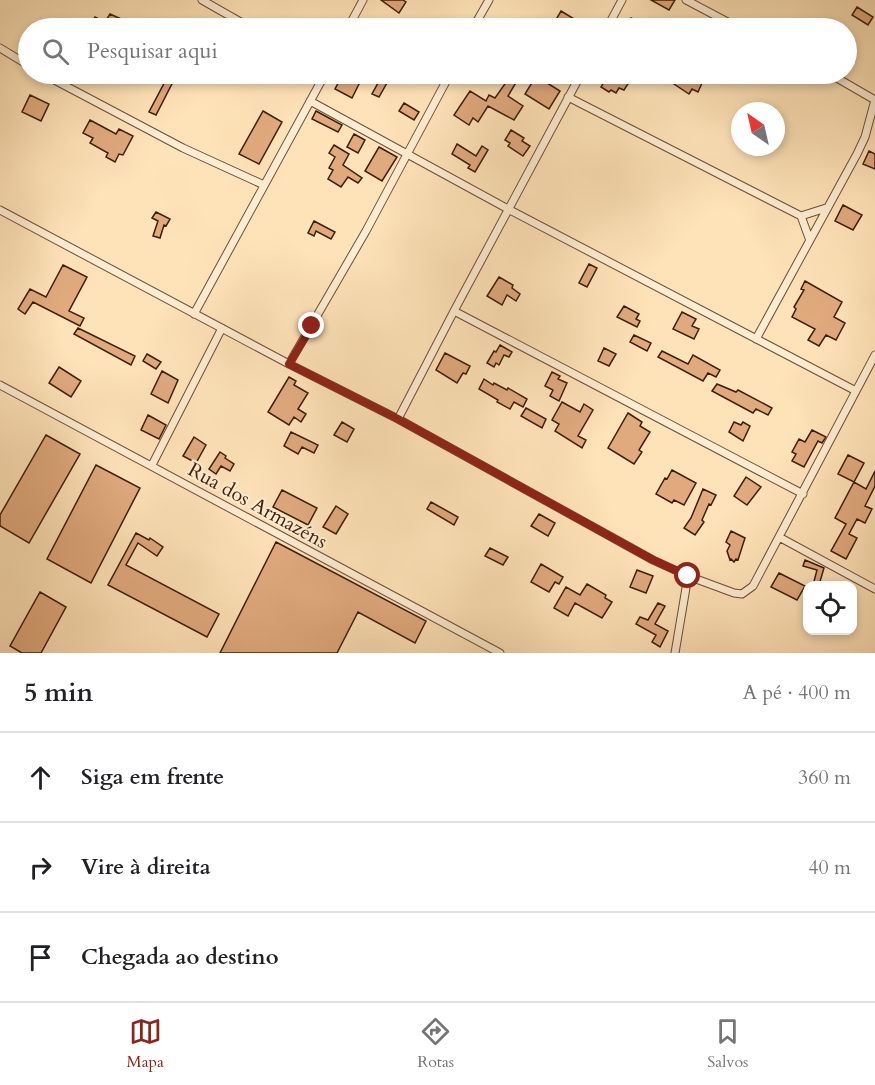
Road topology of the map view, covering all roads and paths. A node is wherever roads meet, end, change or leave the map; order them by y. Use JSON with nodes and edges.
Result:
{"nodes":[{"id":1,"x":202,"y":0,"type":"edge"},
{"id":2,"x":363,"y":0,"type":"edge"},
{"id":3,"x":489,"y":0,"type":"edge"},
{"id":4,"x":622,"y":0,"type":"edge"},
{"id":5,"x":686,"y":0,"type":"edge"},
{"id":6,"x":234,"y":18,"type":"edge"},
{"id":7,"x":353,"y":18,"type":"edge"},
{"id":8,"x":479,"y":18,"type":"edge"},
{"id":9,"x":612,"y":18,"type":"edge"},
{"id":10,"x":720,"y":18,"type":"edge"},
{"id":11,"x":0,"y":48,"type":"edge"},
{"id":12,"x":18,"y":59,"type":"edge"},
{"id":13,"x":62,"y":84,"type":"edge"},
{"id":14,"x":319,"y":84,"type":"edge"},
{"id":15,"x":445,"y":84,"type":"edge"},
{"id":16,"x":575,"y":84,"type":"edge"},
{"id":17,"x":847,"y":84,"type":"edge"},
{"id":18,"x":568,"y":97,"type":"junction"},
{"id":19,"x":875,"y":100,"type":"edge"},
{"id":20,"x":310,"y":101,"type":"junction"},
{"id":21,"x":407,"y":154,"type":"junction"},
{"id":22,"x":264,"y":184,"type":"junction"},
{"id":23,"x":826,"y":208,"type":"junction"},
{"id":24,"x":508,"y":209,"type":"junction"},
{"id":25,"x":0,"y":210,"type":"edge"},
{"id":26,"x":801,"y":216,"type":"junction"},
{"id":27,"x":809,"y":238,"type":"junction"},
{"id":28,"x":454,"y":311,"type":"junction"},
{"id":29,"x":194,"y":314,"type":"junction"},
{"id":30,"x":222,"y":328,"type":"junction"},
{"id":31,"x":756,"y":339,"type":"junction"},
{"id":32,"x":875,"y":355,"type":"edge"},
{"id":33,"x":289,"y":364,"type":"junction"},
{"id":34,"x":0,"y":385,"type":"edge"},
{"id":35,"x":856,"y":391,"type":"junction"},
{"id":36,"x":398,"y":419,"type":"junction"},
{"id":37,"x":152,"y":465,"type":"junction"},
{"id":38,"x":803,"y":494,"type":"junction"},
{"id":39,"x":779,"y":537,"type":"junction"},
{"id":40,"x":688,"y":576,"type":"junction"},
{"id":41,"x":875,"y":588,"type":"edge"},
{"id":42,"x":500,"y":653,"type":"edge"},
{"id":43,"x":675,"y":653,"type":"edge"}],
"edges":[{"from":1,"to":6,"type":"street"},
{"from":2,"to":7,"type":"street"},
{"from":3,"to":8,"type":"street"},
{"from":4,"to":9,"type":"street"},
{"from":5,"to":10,"type":"street"},
{"from":11,"to":12,"type":"street"},
{"from":13,"to":22,"type":"street"},
{"from":14,"to":20,"type":"street"},
{"from":15,"to":21,"type":"street"},
{"from":16,"to":18,"type":"street"},
{"from":17,"to":19,"type":"street"},
{"from":18,"to":24,"type":"street"},
{"from":18,"to":26,"type":"street"},
{"from":19,"to":23,"type":"street"},
{"from":20,"to":21,"type":"street"},
{"from":20,"to":22,"type":"street"},
{"from":21,"to":24,"type":"street"},
{"from":21,"to":33,"type":"street"},
{"from":22,"to":29,"type":"street"},
{"from":23,"to":26,"type":"street"},
{"from":23,"to":27,"type":"street"},
{"from":24,"to":28,"type":"street"},
{"from":24,"to":31,"type":"street"},
{"from":25,"to":29,"type":"street"},
{"from":26,"to":27,"type":"street"},
{"from":27,"to":31,"type":"street"},
{"from":28,"to":36,"type":"street"},
{"from":28,"to":38,"type":"street"},
{"from":29,"to":30,"type":"street"},
{"from":30,"to":33,"type":"street"},
{"from":30,"to":37,"type":"street"},
{"from":31,"to":35,"type":"street"},
{"from":32,"to":35,"type":"street"},
{"from":33,"to":36,"type":"street"},
{"from":34,"to":37,"type":"street","name":"Rua dos Armazéns"},
{"from":35,"to":38,"type":"street"},
{"from":36,"to":40,"type":"street"},
{"from":37,"to":42,"type":"street","name":"Rua dos Armazéns"},
{"from":38,"to":39,"type":"street"},
{"from":39,"to":40,"type":"street"},
{"from":39,"to":41,"type":"street"},
{"from":40,"to":43,"type":"street"}]}
